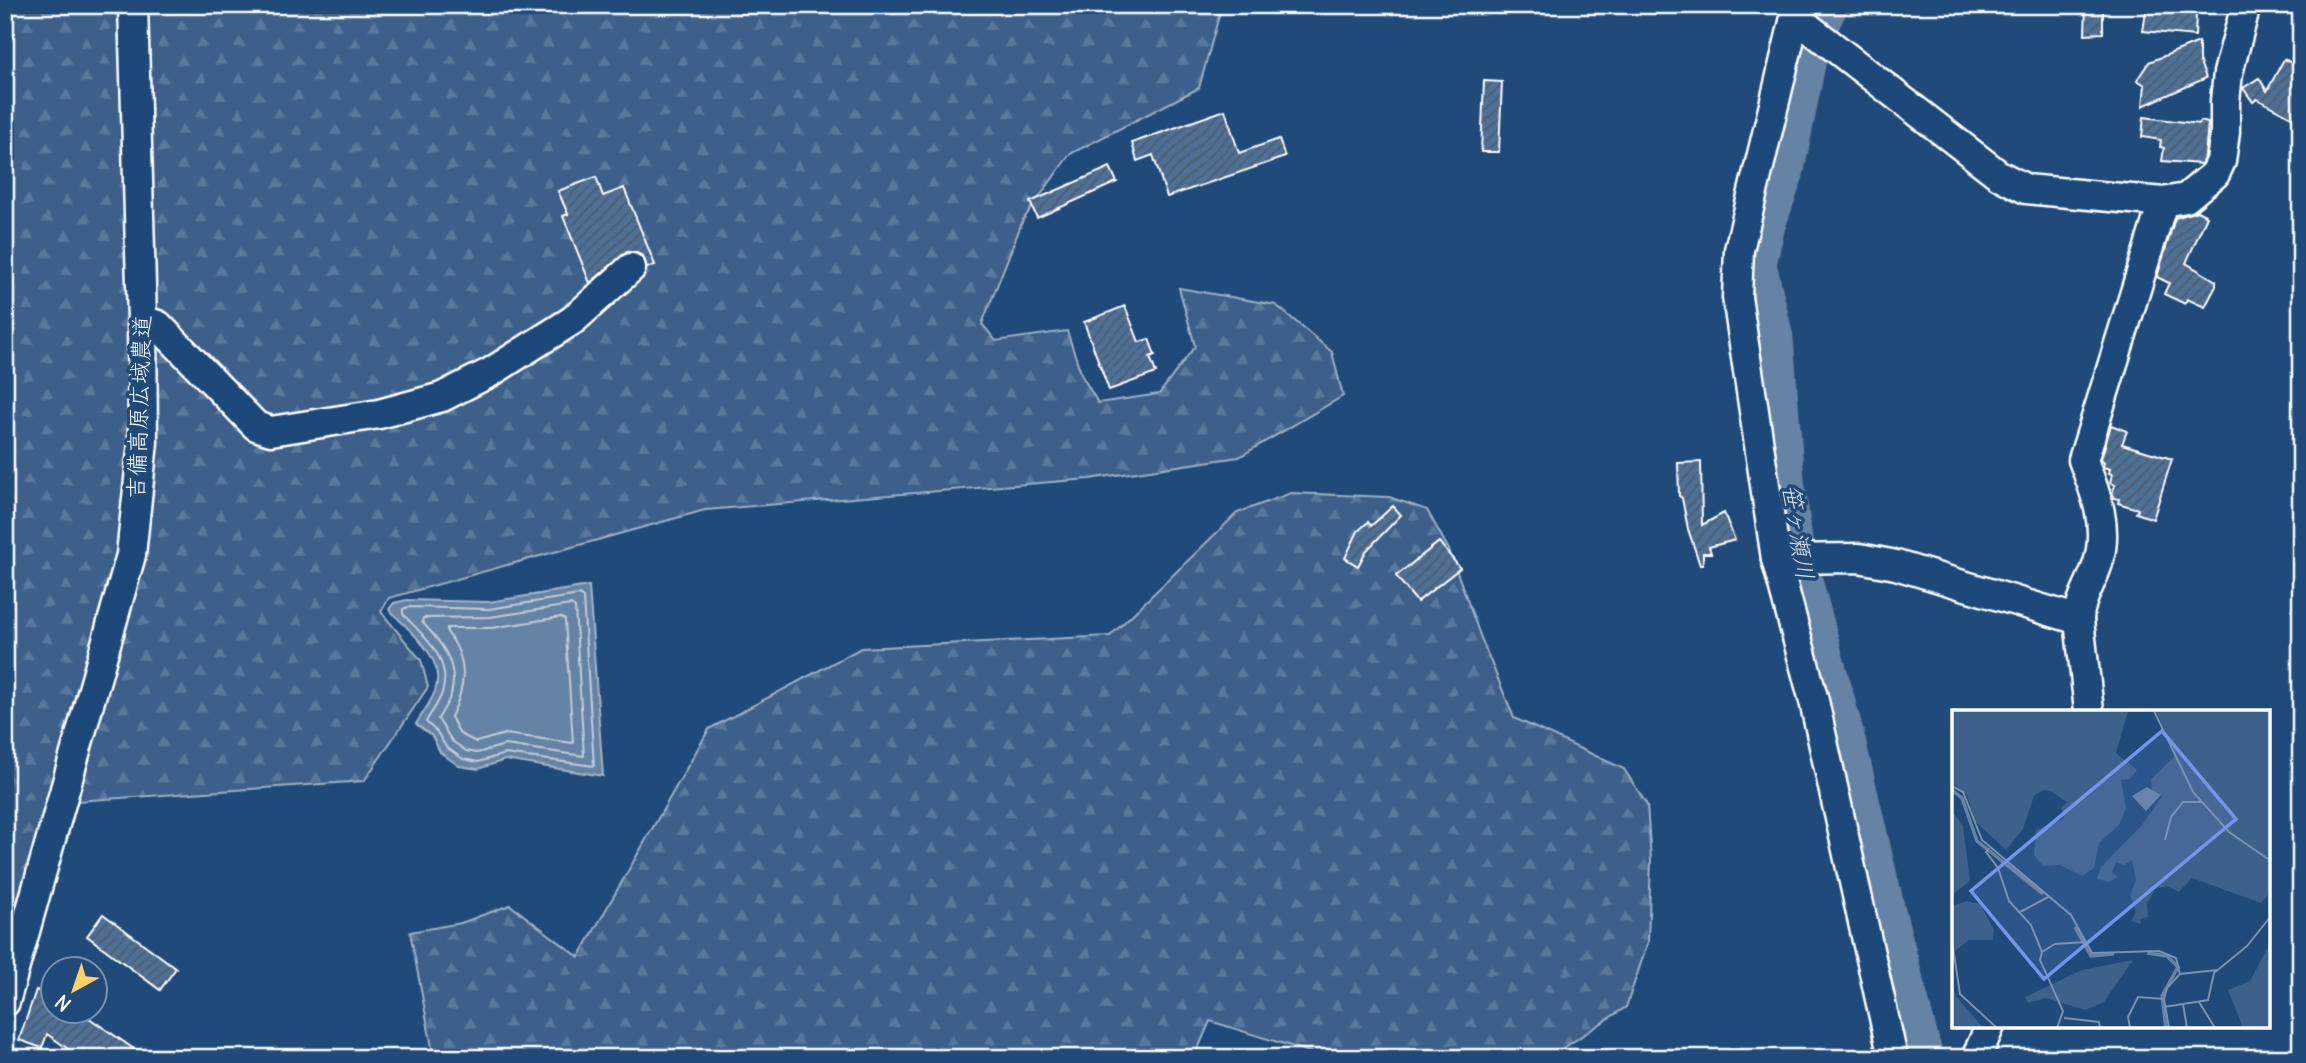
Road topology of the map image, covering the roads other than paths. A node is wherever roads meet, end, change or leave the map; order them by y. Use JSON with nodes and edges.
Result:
{"nodes":[{"id":1,"x":133,"y":5,"type":"edge"},
{"id":2,"x":2246,"y":5,"type":"edge"},
{"id":3,"x":1807,"y":22,"type":"edge"},
{"id":4,"x":2163,"y":202,"type":"junction"},
{"id":5,"x":631,"y":268,"type":"dead end"},
{"id":6,"x":142,"y":320,"type":"junction"},
{"id":7,"x":1792,"y":558,"type":"junction"},
{"id":8,"x":2079,"y":620,"type":"junction"},
{"id":9,"x":2089,"y":710,"type":"edge"},
{"id":10,"x":5,"y":1002,"type":"edge"},
{"id":11,"x":1989,"y":1028,"type":"edge"},
{"id":12,"x":1893,"y":1058,"type":"edge"},
{"id":13,"x":1976,"y":1058,"type":"edge"}],
"edges":[{"from":1,"to":6,"type":"street","name":"吉備高原広域農道"},
{"from":2,"to":4,"type":"street"},
{"from":3,"to":4,"type":"street"},
{"from":3,"to":7,"type":"street"},
{"from":4,"to":8,"type":"street"},
{"from":5,"to":6,"type":"street"},
{"from":6,"to":10,"type":"street","name":"吉備高原広域農道"},
{"from":7,"to":8,"type":"street"},
{"from":7,"to":12,"type":"street"},
{"from":8,"to":9,"type":"street"},
{"from":11,"to":13,"type":"street"}]}
